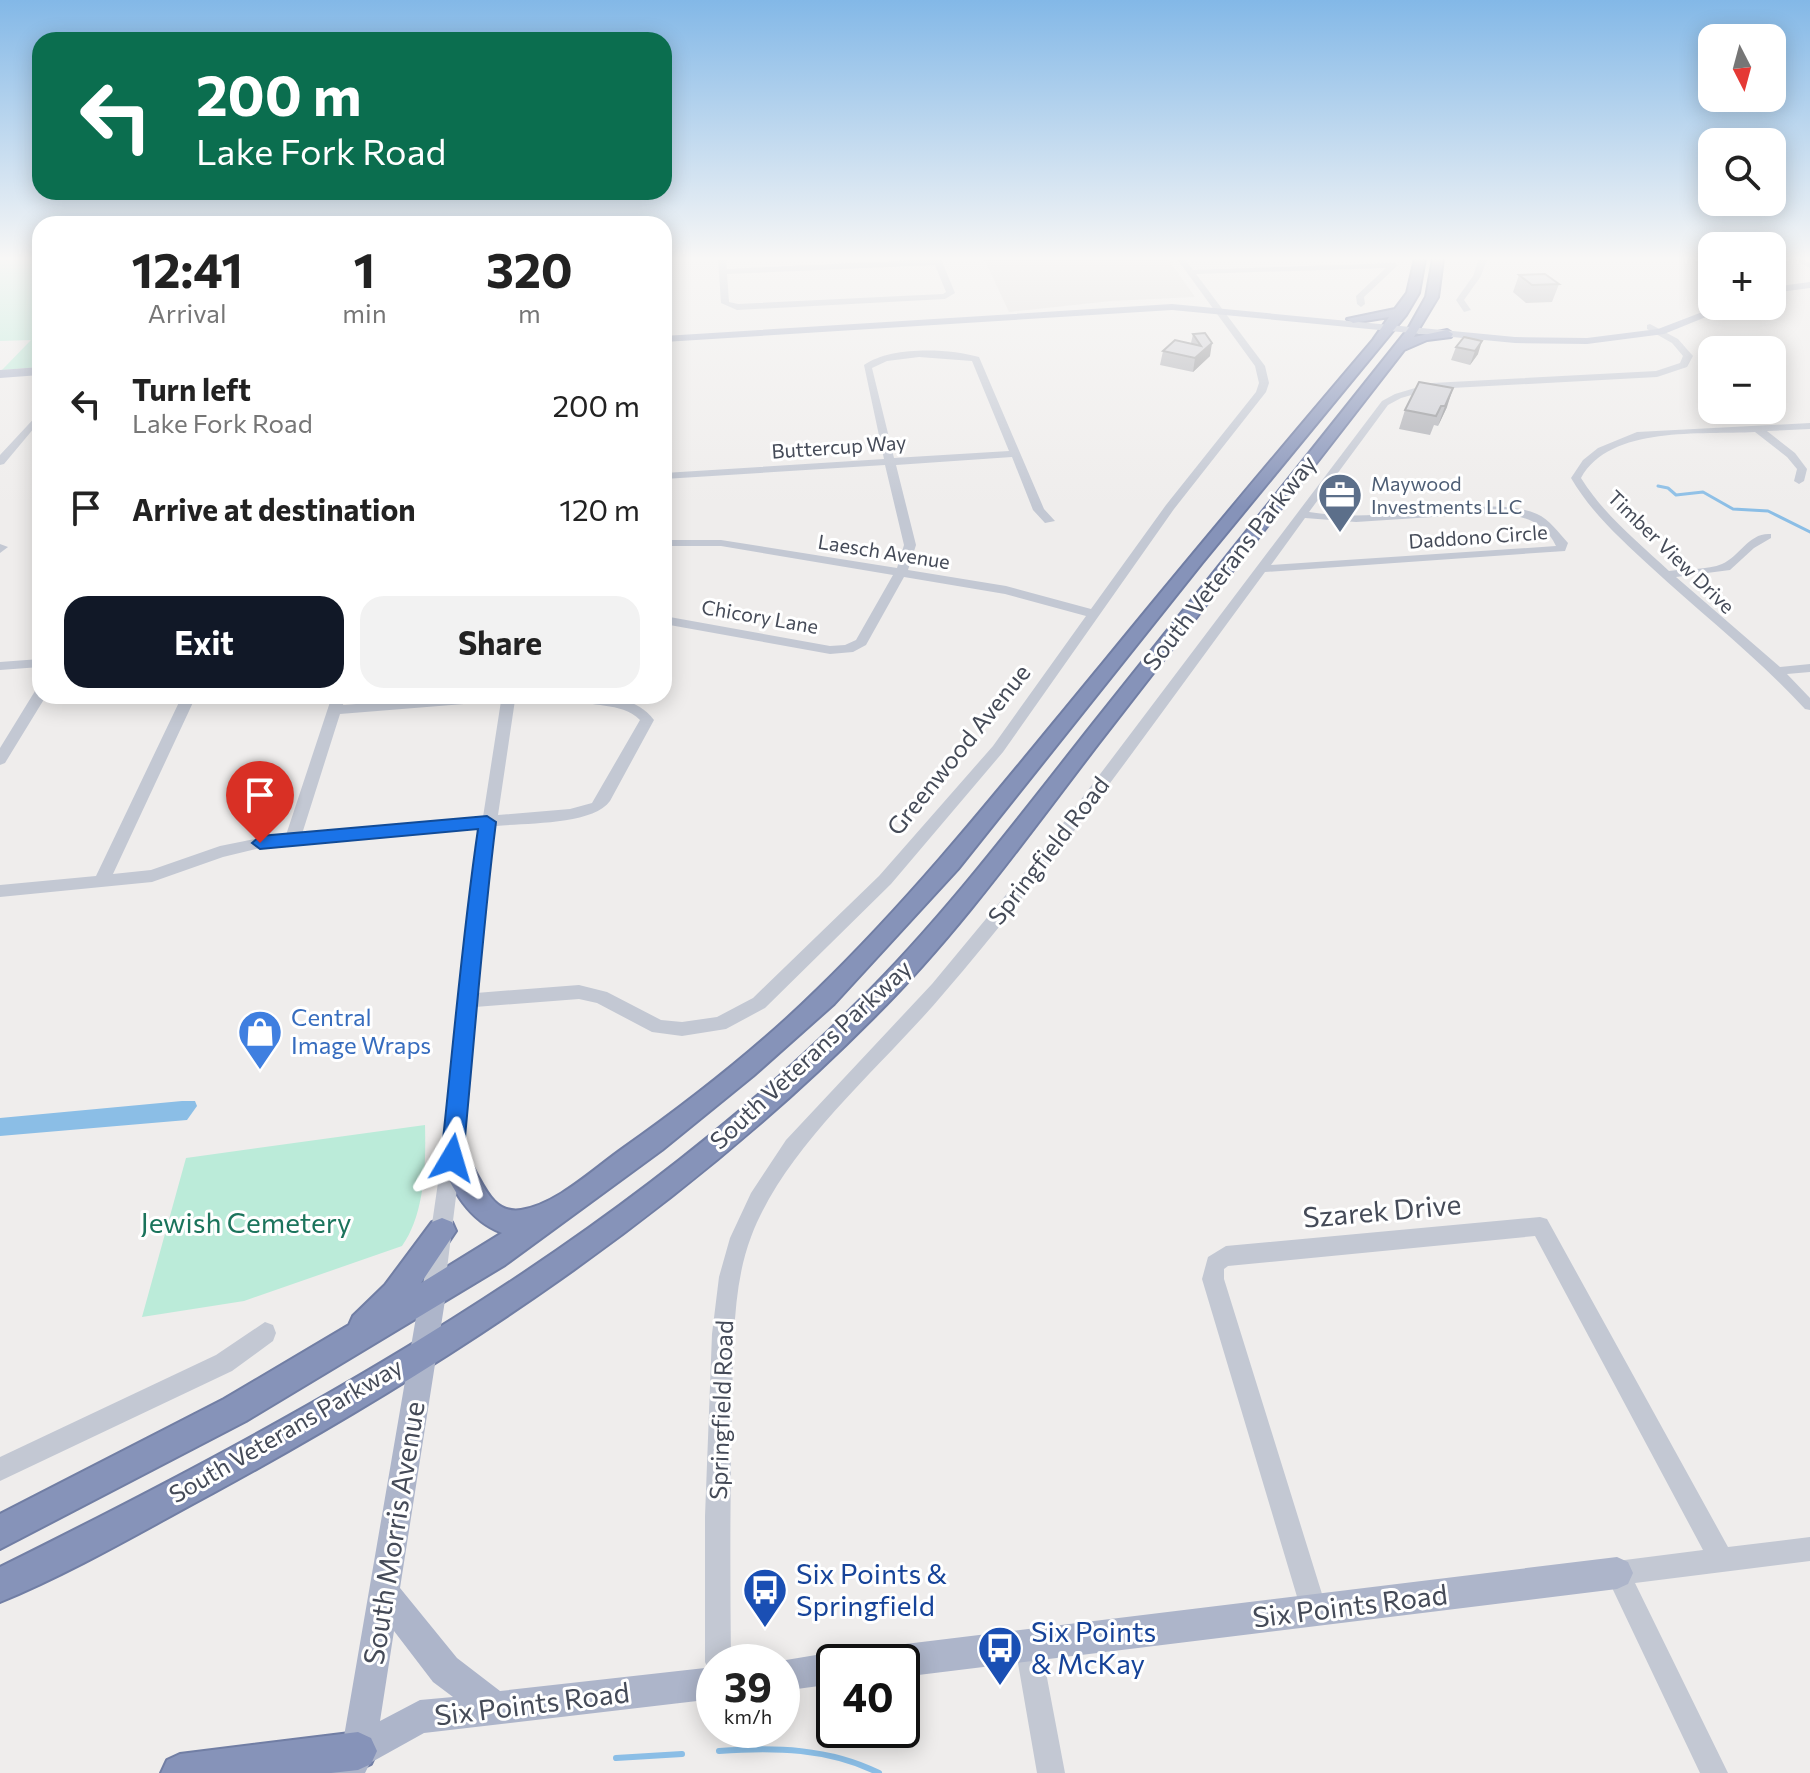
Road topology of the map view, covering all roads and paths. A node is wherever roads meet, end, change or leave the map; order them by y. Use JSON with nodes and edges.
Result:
{"nodes":[{"id":1,"x":1241,"y":342,"type":"edge"},
{"id":2,"x":1390,"y":342,"type":"edge"},
{"id":3,"x":1391,"y":342,"type":"edge"},
{"id":4,"x":1672,"y":342,"type":"edge"},
{"id":5,"x":32,"y":372,"type":"edge"},
{"id":6,"x":0,"y":374,"type":"edge"},
{"id":7,"x":32,"y":424,"type":"edge"},
{"id":8,"x":1810,"y":426,"type":"edge"},
{"id":9,"x":1756,"y":428,"type":"junction"},
{"id":10,"x":1017,"y":454,"type":"junction"},
{"id":11,"x":0,"y":462,"type":"edge"},
{"id":12,"x":891,"y":462,"type":"junction"},
{"id":13,"x":672,"y":476,"type":"edge"},
{"id":14,"x":1799,"y":481,"type":"dead end"},
{"id":15,"x":1301,"y":514,"type":"junction"},
{"id":16,"x":1049,"y":521,"type":"dead end"},
{"id":17,"x":1767,"y":536,"type":"dead end"},
{"id":18,"x":672,"y":543,"type":"edge"},
{"id":19,"x":1261,"y":569,"type":"junction"},
{"id":20,"x":901,"y":572,"type":"junction"},
{"id":21,"x":1668,"y":575,"type":"junction"},
{"id":22,"x":1095,"y":614,"type":"junction"},
{"id":23,"x":672,"y":621,"type":"edge"},
{"id":24,"x":32,"y":664,"type":"edge"},
{"id":25,"x":0,"y":666,"type":"edge"},
{"id":26,"x":1810,"y":668,"type":"edge"},
{"id":27,"x":1777,"y":671,"type":"junction"},
{"id":28,"x":34,"y":704,"type":"edge"},
{"id":29,"x":185,"y":704,"type":"edge"},
{"id":30,"x":337,"y":704,"type":"edge"},
{"id":31,"x":507,"y":704,"type":"edge"},
{"id":32,"x":615,"y":704,"type":"edge"},
{"id":33,"x":1810,"y":706,"type":"edge"},
{"id":34,"x":0,"y":760,"type":"edge"},
{"id":35,"x":487,"y":822,"type":"junction"},
{"id":36,"x":292,"y":840,"type":"junction"},
{"id":37,"x":101,"y":882,"type":"junction"},
{"id":38,"x":0,"y":891,"type":"edge"},
{"id":39,"x":469,"y":1000,"type":"junction"},
{"id":40,"x":452,"y":1158,"type":"junction"},
{"id":41,"x":562,"y":1208,"type":"junction"},
{"id":42,"x":442,"y":1231,"type":"junction"},
{"id":43,"x":433,"y":1294,"type":"junction"},
{"id":44,"x":265,"y":1333,"type":"dead end"},
{"id":45,"x":338,"y":1351,"type":"junction"},
{"id":46,"x":423,"y":1351,"type":"junction"},
{"id":47,"x":0,"y":1469,"type":"edge"},
{"id":48,"x":0,"y":1532,"type":"edge"},
{"id":49,"x":1810,"y":1549,"type":"edge"},
{"id":50,"x":1722,"y":1560,"type":"junction"},
{"id":51,"x":1617,"y":1573,"type":"junction"},
{"id":52,"x":0,"y":1585,"type":"edge"},
{"id":53,"x":384,"y":1593,"type":"junction"},
{"id":54,"x":1314,"y":1610,"type":"junction"},
{"id":55,"x":718,"y":1644,"type":"edge"},
{"id":56,"x":1028,"y":1646,"type":"junction"},
{"id":57,"x":920,"y":1658,"type":"edge"},
{"id":58,"x":696,"y":1685,"type":"edge"},
{"id":59,"x":494,"y":1707,"type":"junction"},
{"id":60,"x":358,"y":1766,"type":"edge"},
{"id":61,"x":180,"y":1773,"type":"edge"},
{"id":62,"x":1051,"y":1773,"type":"edge"},
{"id":63,"x":1714,"y":1773,"type":"edge"}],
"edges":[{"from":1,"to":22,"type":"street","name":"Greenwood Avenue"},
{"from":2,"to":41,"type":"highway","name":"South Veterans Parkway"},
{"from":3,"to":46,"type":"highway","name":"South Veterans Parkway"},
{"from":4,"to":15,"type":"street","name":"Springfield Road"},
{"from":5,"to":6,"type":"main road"},
{"from":7,"to":11,"type":"street"},
{"from":8,"to":9,"type":"street"},
{"from":9,"to":14,"type":"street"},
{"from":9,"to":21,"type":"street","name":"Timber View Drive"},
{"from":10,"to":12,"type":"street","name":"Buttercup Way"},
{"from":10,"to":12,"type":"street"},
{"from":10,"to":16,"type":"street"},
{"from":12,"to":13,"type":"street","name":"Buttercup Way"},
{"from":12,"to":20,"type":"street"},
{"from":15,"to":19,"type":"street","name":"Springfield Road"},
{"from":15,"to":19,"type":"street","name":"Daddono Circle"},
{"from":17,"to":21,"type":"street"},
{"from":18,"to":20,"type":"street","name":"Laesch Avenue"},
{"from":19,"to":55,"type":"street","name":"Springfield Road"},
{"from":20,"to":22,"type":"street","name":"Laesch Avenue"},
{"from":20,"to":23,"type":"street","name":"Chicory Lane"},
{"from":21,"to":27,"type":"street","name":"Timber View Drive"},
{"from":22,"to":39,"type":"street","name":"Greenwood Avenue"},
{"from":24,"to":25,"type":"street"},
{"from":26,"to":27,"type":"street"},
{"from":27,"to":33,"type":"street","name":"Timber View Drive"},
{"from":28,"to":34,"type":"street"},
{"from":29,"to":37,"type":"street"},
{"from":30,"to":36,"type":"street"},
{"from":31,"to":35,"type":"street","name":"South Morris Avenue"},
{"from":32,"to":35,"type":"street"},
{"from":35,"to":36,"type":"street"},
{"from":35,"to":39,"type":"street","name":"South Morris Avenue"},
{"from":36,"to":37,"type":"street"},
{"from":37,"to":38,"type":"street"},
{"from":39,"to":40,"type":"street","name":"South Morris Avenue"},
{"from":40,"to":41,"type":"highway"},
{"from":40,"to":42,"type":"street","name":"South Morris Avenue"},
{"from":41,"to":43,"type":"highway","name":"South Veterans Parkway"},
{"from":42,"to":43,"type":"street","name":"South Morris Avenue"},
{"from":42,"to":45,"type":"highway"},
{"from":43,"to":45,"type":"highway","name":"South Veterans Parkway"},
{"from":43,"to":46,"type":"main road","name":"South Morris Avenue"},
{"from":44,"to":47,"type":"street"},
{"from":45,"to":48,"type":"highway","name":"South Veterans Parkway"},
{"from":46,"to":52,"type":"highway","name":"South Veterans Parkway"},
{"from":46,"to":53,"type":"main road","name":"South Morris Avenue"},
{"from":49,"to":50,"type":"street","name":"Six Points Road"},
{"from":50,"to":51,"type":"street","name":"Six Points Road"},
{"from":50,"to":54,"type":"street","name":"Szarek Drive"},
{"from":51,"to":54,"type":"main road","name":"Six Points Road"},
{"from":51,"to":63,"type":"street"},
{"from":53,"to":59,"type":"main road"},
{"from":53,"to":60,"type":"main road","name":"South Morris Avenue"},
{"from":54,"to":56,"type":"main road","name":"Six Points Road"},
{"from":56,"to":57,"type":"main road","name":"Six Points Road"},
{"from":56,"to":62,"type":"street"},
{"from":58,"to":59,"type":"main road","name":"Six Points Road"},
{"from":59,"to":60,"type":"main road","name":"Six Points Road"},
{"from":60,"to":61,"type":"highway"}]}
